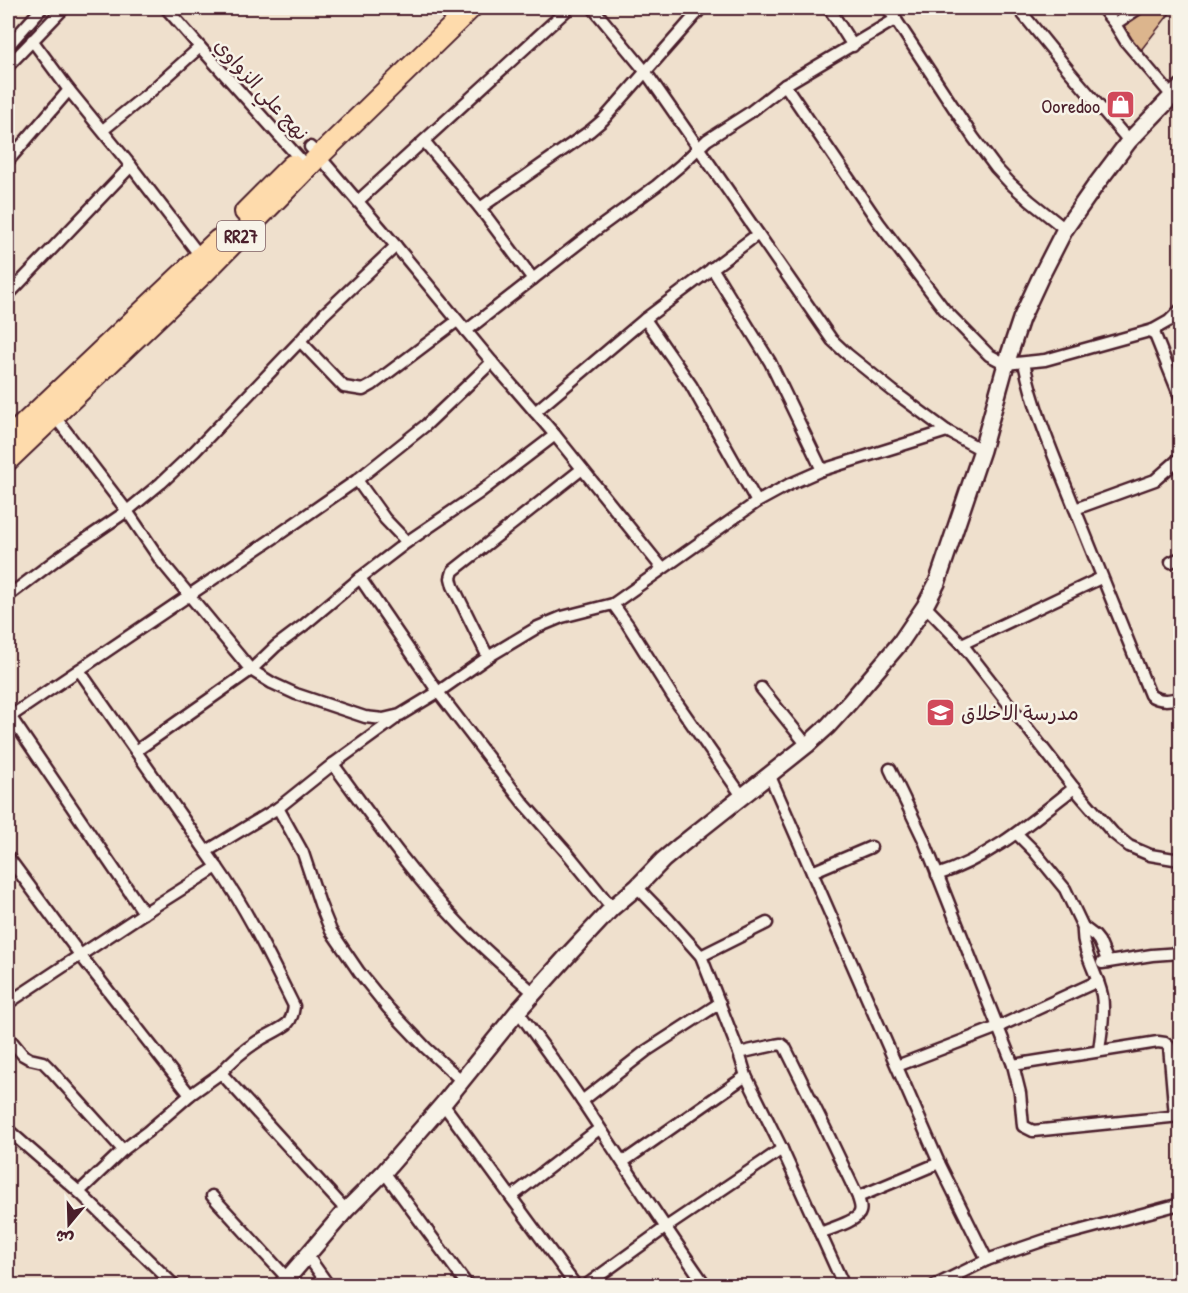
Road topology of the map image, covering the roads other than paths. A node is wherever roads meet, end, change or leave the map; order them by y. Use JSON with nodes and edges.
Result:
{"nodes":[{"id":1,"x":42,"y":8,"type":"edge"},
{"id":2,"x":64,"y":8,"type":"edge"},
{"id":3,"x":166,"y":8,"type":"edge"},
{"id":4,"x":452,"y":8,"type":"edge"},
{"id":5,"x":471,"y":8,"type":"edge"},
{"id":6,"x":569,"y":8,"type":"edge"},
{"id":7,"x":593,"y":8,"type":"edge"},
{"id":8,"x":699,"y":8,"type":"edge"},
{"id":9,"x":888,"y":8,"type":"edge"},
{"id":10,"x":1018,"y":8,"type":"edge"},
{"id":11,"x":1102,"y":8,"type":"edge"},
{"id":12,"x":1139,"y":8,"type":"edge"},
{"id":13,"x":834,"y":9,"type":"edge"},
{"id":14,"x":896,"y":19,"type":"junction"},
{"id":15,"x":1115,"y":24,"type":"junction"},
{"id":16,"x":32,"y":40,"type":"junction"},
{"id":17,"x":8,"y":46,"type":"edge"},
{"id":18,"x":854,"y":46,"type":"junction"},
{"id":19,"x":200,"y":47,"type":"junction"},
{"id":20,"x":8,"y":66,"type":"edge"},
{"id":21,"x":645,"y":71,"type":"junction"},
{"id":22,"x":785,"y":86,"type":"junction"},
{"id":23,"x":69,"y":90,"type":"junction"},
{"id":24,"x":1176,"y":92,"type":"edge"},
{"id":25,"x":103,"y":130,"type":"junction"},
{"id":26,"x":424,"y":141,"type":"junction"},
{"id":27,"x":1129,"y":141,"type":"junction"},
{"id":28,"x":698,"y":148,"type":"junction"},
{"id":29,"x":309,"y":157,"type":"junction"},
{"id":30,"x":8,"y":160,"type":"edge"},
{"id":31,"x":131,"y":166,"type":"junction"},
{"id":32,"x":358,"y":201,"type":"junction"},
{"id":33,"x":480,"y":208,"type":"junction"},
{"id":34,"x":1065,"y":229,"type":"junction"},
{"id":35,"x":758,"y":234,"type":"junction"},
{"id":36,"x":396,"y":246,"type":"junction"},
{"id":37,"x":201,"y":257,"type":"junction"},
{"id":38,"x":712,"y":268,"type":"junction"},
{"id":39,"x":533,"y":279,"type":"junction"},
{"id":40,"x":8,"y":295,"type":"edge"},
{"id":41,"x":1180,"y":310,"type":"edge"},
{"id":42,"x":645,"y":319,"type":"junction"},
{"id":43,"x":457,"y":321,"type":"junction"},
{"id":44,"x":1153,"y":330,"type":"junction"},
{"id":45,"x":466,"y":331,"type":"junction"},
{"id":46,"x":300,"y":341,"type":"junction"},
{"id":47,"x":492,"y":362,"type":"junction"},
{"id":48,"x":1024,"y":363,"type":"junction"},
{"id":49,"x":1006,"y":364,"type":"junction"},
{"id":50,"x":1180,"y":397,"type":"edge"},
{"id":51,"x":50,"y":409,"type":"junction"},
{"id":52,"x":535,"y":412,"type":"junction"},
{"id":53,"x":947,"y":432,"type":"junction"},
{"id":54,"x":555,"y":435,"type":"junction"},
{"id":55,"x":8,"y":439,"type":"edge"},
{"id":56,"x":982,"y":450,"type":"junction"},
{"id":57,"x":1180,"y":458,"type":"edge"},
{"id":58,"x":8,"y":460,"type":"edge"},
{"id":59,"x":582,"y":469,"type":"junction"},
{"id":60,"x":822,"y":470,"type":"junction"},
{"id":61,"x":357,"y":480,"type":"junction"},
{"id":62,"x":757,"y":502,"type":"junction"},
{"id":63,"x":1075,"y":509,"type":"junction"},
{"id":64,"x":127,"y":511,"type":"junction"},
{"id":65,"x":407,"y":542,"type":"junction"},
{"id":66,"x":662,"y":568,"type":"junction"},
{"id":67,"x":360,"y":578,"type":"junction"},
{"id":68,"x":1101,"y":578,"type":"junction"},
{"id":69,"x":188,"y":594,"type":"junction"},
{"id":70,"x":8,"y":596,"type":"edge"},
{"id":71,"x":613,"y":604,"type":"junction"},
{"id":72,"x":925,"y":606,"type":"junction"},
{"id":73,"x":962,"y":644,"type":"junction"},
{"id":74,"x":488,"y":657,"type":"junction"},
{"id":75,"x":79,"y":670,"type":"junction"},
{"id":76,"x":251,"y":670,"type":"junction"},
{"id":77,"x":761,"y":688,"type":"dead end"},
{"id":78,"x":438,"y":692,"type":"junction"},
{"id":79,"x":1180,"y":698,"type":"edge"},
{"id":80,"x":400,"y":715,"type":"junction"},
{"id":81,"x":9,"y":717,"type":"edge"},
{"id":82,"x":807,"y":745,"type":"junction"},
{"id":83,"x":136,"y":751,"type":"junction"},
{"id":84,"x":333,"y":764,"type":"junction"},
{"id":85,"x":890,"y":769,"type":"dead end"},
{"id":86,"x":769,"y":774,"type":"junction"},
{"id":87,"x":1074,"y":788,"type":"junction"},
{"id":88,"x":742,"y":796,"type":"junction"},
{"id":89,"x":278,"y":808,"type":"junction"},
{"id":90,"x":1017,"y":834,"type":"junction"},
{"id":91,"x":871,"y":848,"type":"dead end"},
{"id":92,"x":207,"y":850,"type":"junction"},
{"id":93,"x":8,"y":857,"type":"edge"},
{"id":94,"x":1180,"y":860,"type":"edge"},
{"id":95,"x":217,"y":867,"type":"junction"},
{"id":96,"x":812,"y":872,"type":"junction"},
{"id":97,"x":938,"y":875,"type":"junction"},
{"id":98,"x":637,"y":887,"type":"junction"},
{"id":99,"x":612,"y":908,"type":"junction"},
{"id":100,"x":144,"y":913,"type":"junction"},
{"id":101,"x":767,"y":923,"type":"dead end"},
{"id":102,"x":1083,"y":927,"type":"junction"},
{"id":103,"x":1180,"y":953,"type":"edge"},
{"id":104,"x":81,"y":956,"type":"junction"},
{"id":105,"x":701,"y":956,"type":"junction"},
{"id":106,"x":1108,"y":962,"type":"junction"},
{"id":107,"x":1093,"y":966,"type":"junction"},
{"id":108,"x":1098,"y":981,"type":"junction"},
{"id":109,"x":534,"y":993,"type":"junction"},
{"id":110,"x":9,"y":999,"type":"edge"},
{"id":111,"x":720,"y":1003,"type":"junction"},
{"id":112,"x":518,"y":1011,"type":"junction"},
{"id":113,"x":998,"y":1027,"type":"junction"},
{"id":114,"x":8,"y":1037,"type":"edge"},
{"id":115,"x":1100,"y":1051,"type":"junction"},
{"id":116,"x":739,"y":1053,"type":"junction"},
{"id":117,"x":1012,"y":1065,"type":"junction"},
{"id":118,"x":897,"y":1066,"type":"junction"},
{"id":119,"x":1176,"y":1070,"type":"edge"},
{"id":120,"x":220,"y":1072,"type":"junction"},
{"id":121,"x":746,"y":1076,"type":"junction"},
{"id":122,"x":462,"y":1081,"type":"junction"},
{"id":123,"x":190,"y":1095,"type":"junction"},
{"id":124,"x":582,"y":1101,"type":"junction"},
{"id":125,"x":444,"y":1104,"type":"junction"},
{"id":126,"x":1178,"y":1116,"type":"edge"},
{"id":127,"x":599,"y":1129,"type":"junction"},
{"id":128,"x":8,"y":1130,"type":"edge"},
{"id":129,"x":782,"y":1149,"type":"junction"},
{"id":130,"x":123,"y":1150,"type":"junction"},
{"id":131,"x":623,"y":1162,"type":"junction"},
{"id":132,"x":939,"y":1163,"type":"junction"},
{"id":133,"x":384,"y":1172,"type":"junction"},
{"id":134,"x":79,"y":1192,"type":"junction"},
{"id":135,"x":212,"y":1196,"type":"dead end"},
{"id":136,"x":511,"y":1197,"type":"junction"},
{"id":137,"x":858,"y":1197,"type":"junction"},
{"id":138,"x":1180,"y":1204,"type":"edge"},
{"id":139,"x":346,"y":1210,"type":"junction"},
{"id":140,"x":665,"y":1228,"type":"junction"},
{"id":141,"x":820,"y":1233,"type":"junction"},
{"id":142,"x":308,"y":1255,"type":"junction"},
{"id":143,"x":987,"y":1260,"type":"junction"},
{"id":144,"x":284,"y":1282,"type":"edge"},
{"id":145,"x":175,"y":1286,"type":"edge"},
{"id":146,"x":329,"y":1286,"type":"edge"},
{"id":147,"x":468,"y":1286,"type":"edge"},
{"id":148,"x":576,"y":1286,"type":"edge"},
{"id":149,"x":585,"y":1286,"type":"edge"},
{"id":150,"x":706,"y":1286,"type":"edge"},
{"id":151,"x":844,"y":1286,"type":"edge"},
{"id":152,"x":934,"y":1286,"type":"edge"}],
"edges":[{"from":1,"to":17,"type":"street"},
{"from":2,"to":16,"type":"street"},
{"from":3,"to":19,"type":"street","name":"نهج علي الزواوي"},
{"from":4,"to":29,"type":"highway","number":"RR27"},
{"from":5,"to":29,"type":"highway","number":"RR27"},
{"from":6,"to":26,"type":"street"},
{"from":7,"to":21,"type":"street"},
{"from":8,"to":21,"type":"street"},
{"from":9,"to":14,"type":"street"},
{"from":10,"to":27,"type":"street"},
{"from":11,"to":15,"type":"street"},
{"from":12,"to":15,"type":"street"},
{"from":13,"to":18,"type":"street"},
{"from":14,"to":18,"type":"street"},
{"from":14,"to":34,"type":"street"},
{"from":15,"to":24,"type":"street"},
{"from":16,"to":20,"type":"street"},
{"from":16,"to":23,"type":"street"},
{"from":18,"to":22,"type":"street"},
{"from":19,"to":25,"type":"street"},
{"from":19,"to":29,"type":"street","name":"نهج علي الزواوي"},
{"from":21,"to":28,"type":"street"},
{"from":21,"to":33,"type":"street"},
{"from":22,"to":28,"type":"street"},
{"from":22,"to":49,"type":"street"},
{"from":23,"to":25,"type":"street"},
{"from":23,"to":30,"type":"street"},
{"from":24,"to":27,"type":"street"},
{"from":25,"to":31,"type":"street"},
{"from":26,"to":32,"type":"street"},
{"from":26,"to":33,"type":"street"},
{"from":27,"to":34,"type":"street"},
{"from":28,"to":35,"type":"street"},
{"from":28,"to":39,"type":"street"},
{"from":29,"to":32,"type":"street","name":"نهج علي الزواوي"},
{"from":29,"to":37,"type":"highway","number":"RR27"},
{"from":29,"to":51,"type":"highway","number":"RR27"},
{"from":31,"to":37,"type":"street"},
{"from":31,"to":40,"type":"street"},
{"from":32,"to":36,"type":"street","name":"نهج علي الزواوي"},
{"from":33,"to":39,"type":"street"},
{"from":34,"to":49,"type":"street"},
{"from":35,"to":38,"type":"street"},
{"from":35,"to":53,"type":"street"},
{"from":36,"to":43,"type":"street","name":"نهج علي الزواوي"},
{"from":36,"to":46,"type":"street"},
{"from":37,"to":51,"type":"highway","number":"RR27"},
{"from":38,"to":42,"type":"street"},
{"from":38,"to":60,"type":"street"},
{"from":39,"to":45,"type":"street"},
{"from":41,"to":44,"type":"street"},
{"from":42,"to":52,"type":"street"},
{"from":42,"to":62,"type":"street"},
{"from":43,"to":45,"type":"street","name":"نهج علي الزواوي"},
{"from":43,"to":46,"type":"street"},
{"from":44,"to":48,"type":"street"},
{"from":44,"to":50,"type":"street"},
{"from":45,"to":47,"type":"street","name":"نهج علي الزواوي"},
{"from":46,"to":64,"type":"street"},
{"from":47,"to":52,"type":"street","name":"نهج علي الزواوي"},
{"from":47,"to":61,"type":"street"},
{"from":48,"to":49,"type":"street"},
{"from":48,"to":63,"type":"street"},
{"from":49,"to":56,"type":"street"},
{"from":51,"to":55,"type":"highway","number":"RR27"},
{"from":51,"to":58,"type":"highway","number":"RR27"},
{"from":51,"to":64,"type":"street"},
{"from":52,"to":54,"type":"street","name":"نهج علي الزواوي"},
{"from":53,"to":56,"type":"street"},
{"from":53,"to":60,"type":"street"},
{"from":54,"to":59,"type":"street","name":"نهج علي الزواوي"},
{"from":54,"to":65,"type":"street"},
{"from":56,"to":72,"type":"street"},
{"from":57,"to":63,"type":"street"},
{"from":59,"to":66,"type":"street","name":"نهج علي الزواوي"},
{"from":59,"to":74,"type":"street"},
{"from":60,"to":62,"type":"street"},
{"from":61,"to":65,"type":"street"},
{"from":61,"to":69,"type":"street"},
{"from":62,"to":66,"type":"street"},
{"from":63,"to":68,"type":"street"},
{"from":64,"to":69,"type":"street"},
{"from":64,"to":70,"type":"street"},
{"from":65,"to":67,"type":"street"},
{"from":66,"to":71,"type":"street"},
{"from":67,"to":76,"type":"street"},
{"from":67,"to":78,"type":"street"},
{"from":68,"to":73,"type":"street"},
{"from":68,"to":79,"type":"street"},
{"from":69,"to":75,"type":"street"},
{"from":69,"to":76,"type":"street"},
{"from":71,"to":74,"type":"street"},
{"from":71,"to":88,"type":"street"},
{"from":72,"to":73,"type":"street"},
{"from":72,"to":82,"type":"street"},
{"from":73,"to":87,"type":"street"},
{"from":74,"to":78,"type":"street"},
{"from":75,"to":81,"type":"street"},
{"from":75,"to":83,"type":"street"},
{"from":76,"to":80,"type":"street"},
{"from":76,"to":83,"type":"street"},
{"from":77,"to":82,"type":"street"},
{"from":78,"to":80,"type":"street"},
{"from":78,"to":99,"type":"street"},
{"from":80,"to":84,"type":"street"},
{"from":81,"to":100,"type":"street"},
{"from":82,"to":86,"type":"street"},
{"from":83,"to":92,"type":"street"},
{"from":84,"to":89,"type":"street"},
{"from":84,"to":109,"type":"street"},
{"from":85,"to":97,"type":"street"},
{"from":86,"to":88,"type":"street"},
{"from":86,"to":96,"type":"street"},
{"from":87,"to":90,"type":"street"},
{"from":87,"to":94,"type":"street"},
{"from":88,"to":98,"type":"street"},
{"from":89,"to":92,"type":"street"},
{"from":89,"to":122,"type":"street"},
{"from":90,"to":97,"type":"street"},
{"from":90,"to":102,"type":"street"},
{"from":91,"to":96,"type":"street"},
{"from":92,"to":95,"type":"street"},
{"from":93,"to":104,"type":"street"},
{"from":95,"to":100,"type":"street"},
{"from":95,"to":120,"type":"street"},
{"from":96,"to":118,"type":"street"},
{"from":97,"to":113,"type":"street"},
{"from":98,"to":99,"type":"street"},
{"from":98,"to":105,"type":"street"},
{"from":99,"to":109,"type":"street"},
{"from":100,"to":104,"type":"street"},
{"from":101,"to":105,"type":"street"},
{"from":102,"to":106,"type":"street"},
{"from":102,"to":107,"type":"street"},
{"from":103,"to":106,"type":"street"},
{"from":104,"to":110,"type":"street"},
{"from":104,"to":123,"type":"street"},
{"from":105,"to":111,"type":"street"},
{"from":106,"to":107,"type":"street"},
{"from":107,"to":108,"type":"street"},
{"from":108,"to":113,"type":"street"},
{"from":108,"to":115,"type":"street"},
{"from":109,"to":112,"type":"street"},
{"from":111,"to":116,"type":"street"},
{"from":111,"to":124,"type":"street"},
{"from":112,"to":122,"type":"street"},
{"from":112,"to":124,"type":"street"},
{"from":113,"to":117,"type":"street"},
{"from":113,"to":118,"type":"street"},
{"from":114,"to":130,"type":"street"},
{"from":115,"to":117,"type":"street"},
{"from":115,"to":119,"type":"street"},
{"from":116,"to":121,"type":"street"},
{"from":116,"to":137,"type":"street"},
{"from":117,"to":126,"type":"street"},
{"from":118,"to":132,"type":"street"},
{"from":119,"to":126,"type":"street"},
{"from":120,"to":123,"type":"street"},
{"from":120,"to":139,"type":"street"},
{"from":121,"to":129,"type":"street"},
{"from":121,"to":131,"type":"street"},
{"from":122,"to":125,"type":"street"},
{"from":123,"to":130,"type":"street"},
{"from":124,"to":127,"type":"street"},
{"from":125,"to":133,"type":"street"},
{"from":125,"to":136,"type":"street"},
{"from":127,"to":131,"type":"street"},
{"from":127,"to":136,"type":"street"},
{"from":128,"to":134,"type":"street"},
{"from":129,"to":140,"type":"street"},
{"from":129,"to":141,"type":"street"},
{"from":130,"to":134,"type":"street"},
{"from":131,"to":140,"type":"street"},
{"from":132,"to":137,"type":"street"},
{"from":132,"to":143,"type":"street"},
{"from":133,"to":139,"type":"street"},
{"from":133,"to":147,"type":"street"},
{"from":134,"to":145,"type":"street"},
{"from":135,"to":144,"type":"street"},
{"from":136,"to":148,"type":"street"},
{"from":137,"to":141,"type":"street"},
{"from":138,"to":143,"type":"street"},
{"from":139,"to":142,"type":"street"},
{"from":140,"to":149,"type":"street"},
{"from":140,"to":150,"type":"street"},
{"from":141,"to":151,"type":"street"},
{"from":142,"to":144,"type":"street"},
{"from":142,"to":146,"type":"street"},
{"from":143,"to":152,"type":"street"}]}
